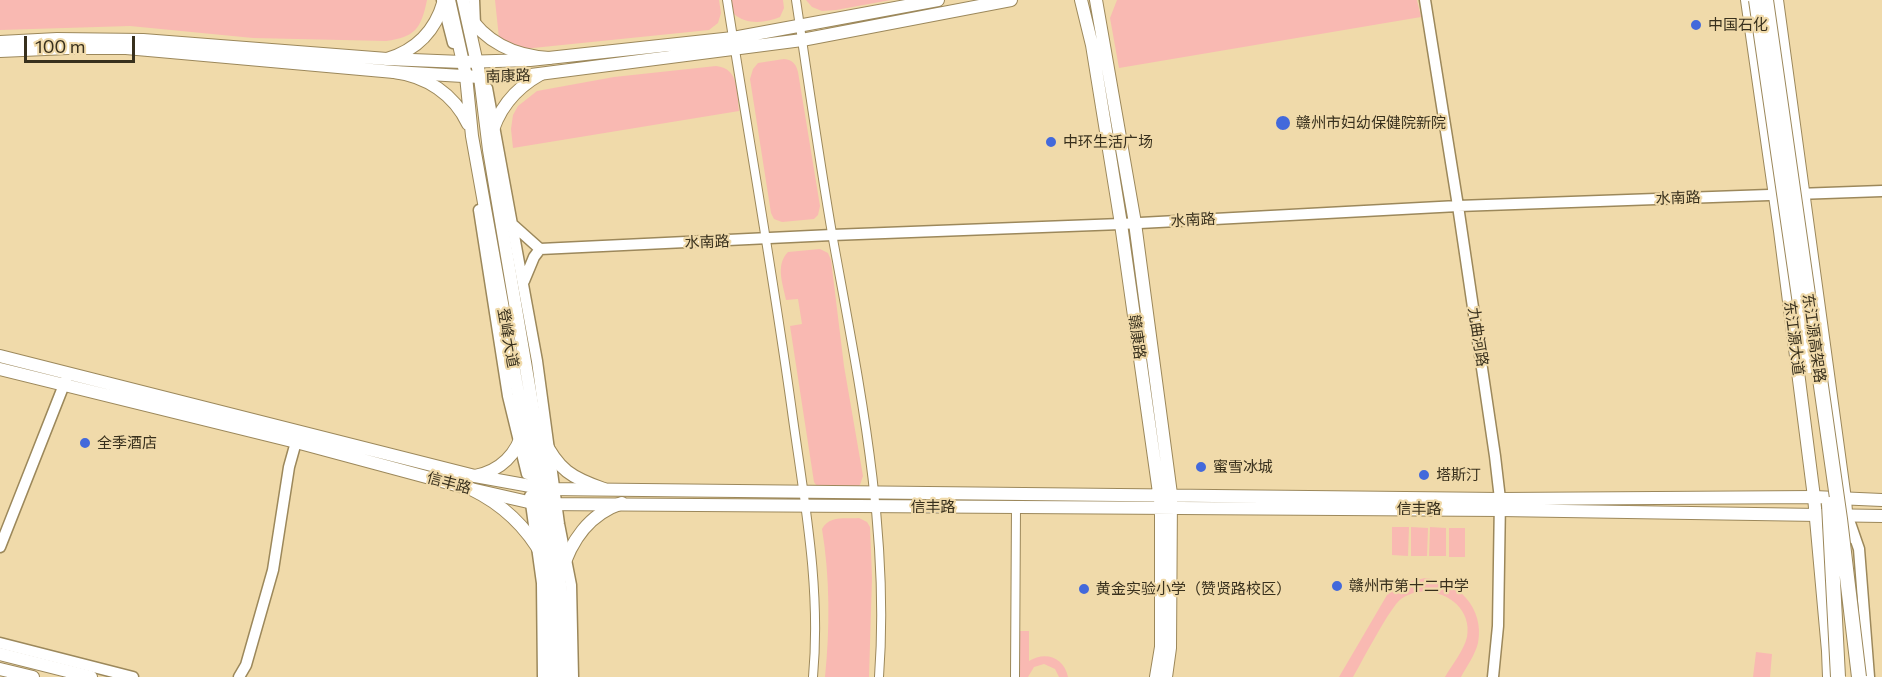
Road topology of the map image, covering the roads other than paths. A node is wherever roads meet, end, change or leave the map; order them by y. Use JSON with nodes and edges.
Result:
{"nodes":[{"id":1,"x":474,"y":0,"type":"edge"},
{"id":2,"x":727,"y":0,"type":"edge"},
{"id":3,"x":796,"y":0,"type":"edge"},
{"id":4,"x":938,"y":0,"type":"edge"},
{"id":5,"x":1011,"y":0,"type":"edge"},
{"id":6,"x":1081,"y":0,"type":"edge"},
{"id":7,"x":1096,"y":0,"type":"edge"},
{"id":8,"x":1425,"y":0,"type":"edge"},
{"id":9,"x":1747,"y":0,"type":"edge"},
{"id":10,"x":1756,"y":0,"type":"edge"},
{"id":11,"x":1766,"y":0,"type":"edge"},
{"id":12,"x":1777,"y":0,"type":"edge"},
{"id":13,"x":445,"y":1,"type":"edge"},
{"id":14,"x":463,"y":4,"type":"edge"},
{"id":15,"x":475,"y":24,"type":"junction"},
{"id":16,"x":800,"y":26,"type":"junction"},
{"id":17,"x":802,"y":40,"type":"junction"},
{"id":18,"x":0,"y":42,"type":"edge"},
{"id":19,"x":734,"y":44,"type":"junction"},
{"id":20,"x":0,"y":51,"type":"edge"},
{"id":21,"x":549,"y":58,"type":"junction"},
{"id":22,"x":387,"y":59,"type":"junction"},
{"id":23,"x":460,"y":62,"type":"junction"},
{"id":24,"x":479,"y":62,"type":"junction"},
{"id":25,"x":394,"y":72,"type":"junction"},
{"id":26,"x":541,"y":74,"type":"junction"},
{"id":27,"x":464,"y":76,"type":"junction"},
{"id":28,"x":482,"y":77,"type":"junction"},
{"id":29,"x":464,"y":117,"type":"junction"},
{"id":30,"x":494,"y":126,"type":"junction"},
{"id":31,"x":472,"y":136,"type":"junction"},
{"id":32,"x":489,"y":150,"type":"junction"},
{"id":33,"x":1882,"y":191,"type":"edge"},
{"id":34,"x":1802,"y":194,"type":"junction"},
{"id":35,"x":1775,"y":195,"type":"junction"},
{"id":36,"x":1458,"y":206,"type":"junction"},
{"id":37,"x":1135,"y":223,"type":"junction"},
{"id":38,"x":1121,"y":224,"type":"junction"},
{"id":39,"x":512,"y":225,"type":"junction"},
{"id":40,"x":832,"y":235,"type":"junction"},
{"id":41,"x":767,"y":239,"type":"junction"},
{"id":42,"x":540,"y":249,"type":"junction"},
{"id":43,"x":524,"y":283,"type":"junction"},
{"id":44,"x":0,"y":356,"type":"edge"},
{"id":45,"x":0,"y":369,"type":"edge"},
{"id":46,"x":69,"y":372,"type":"junction"},
{"id":47,"x":64,"y":385,"type":"junction"},
{"id":48,"x":524,"y":428,"type":"junction"},
{"id":49,"x":537,"y":428,"type":"junction"},
{"id":50,"x":296,"y":442,"type":"junction"},
{"id":51,"x":519,"y":442,"type":"junction"},
{"id":52,"x":550,"y":452,"type":"junction"},
{"id":53,"x":474,"y":476,"type":"junction"},
{"id":54,"x":541,"y":488,"type":"junction"},
{"id":55,"x":471,"y":489,"type":"junction"},
{"id":56,"x":604,"y":489,"type":"junction"},
{"id":57,"x":1814,"y":497,"type":"junction"},
{"id":58,"x":805,"y":499,"type":"junction"},
{"id":59,"x":1845,"y":499,"type":"junction"},
{"id":60,"x":874,"y":500,"type":"junction"},
{"id":61,"x":1882,"y":500,"type":"edge"},
{"id":62,"x":1166,"y":501,"type":"junction"},
{"id":63,"x":622,"y":503,"type":"junction"},
{"id":64,"x":543,"y":504,"type":"junction"},
{"id":65,"x":1500,"y":504,"type":"junction"},
{"id":66,"x":1016,"y":507,"type":"junction"},
{"id":67,"x":1815,"y":514,"type":"junction"},
{"id":68,"x":1847,"y":515,"type":"junction"},
{"id":69,"x":1882,"y":516,"type":"edge"},
{"id":70,"x":0,"y":547,"type":"edge"},
{"id":71,"x":537,"y":547,"type":"junction"},
{"id":72,"x":566,"y":557,"type":"junction"},
{"id":73,"x":547,"y":564,"type":"junction"},
{"id":74,"x":559,"y":578,"type":"junction"},
{"id":75,"x":0,"y":643,"type":"edge"},
{"id":76,"x":0,"y":654,"type":"edge"},
{"id":77,"x":246,"y":665,"type":"junction"},
{"id":78,"x":0,"y":669,"type":"edge"},
{"id":79,"x":33,"y":677,"type":"edge"},
{"id":80,"x":91,"y":677,"type":"edge"},
{"id":81,"x":133,"y":677,"type":"edge"},
{"id":82,"x":239,"y":677,"type":"edge"},
{"id":83,"x":246,"y":677,"type":"edge"},
{"id":84,"x":543,"y":677,"type":"edge"},
{"id":85,"x":551,"y":677,"type":"edge"},
{"id":86,"x":563,"y":677,"type":"edge"},
{"id":87,"x":573,"y":677,"type":"edge"},
{"id":88,"x":813,"y":677,"type":"edge"},
{"id":89,"x":879,"y":677,"type":"edge"},
{"id":90,"x":1015,"y":677,"type":"edge"},
{"id":91,"x":1156,"y":677,"type":"edge"},
{"id":92,"x":1166,"y":677,"type":"edge"},
{"id":93,"x":1493,"y":677,"type":"edge"},
{"id":94,"x":1828,"y":677,"type":"edge"},
{"id":95,"x":1838,"y":677,"type":"edge"},
{"id":96,"x":1852,"y":677,"type":"edge"},
{"id":97,"x":1859,"y":677,"type":"edge"},
{"id":98,"x":1869,"y":677,"type":"edge"}],
"edges":[{"from":1,"to":15,"type":"street"},
{"from":2,"to":19,"type":"street"},
{"from":3,"to":16,"type":"street"},
{"from":4,"to":16,"type":"main road","name":"南康路"},
{"from":5,"to":17,"type":"main road","name":"南康路"},
{"from":6,"to":38,"type":"main road","name":"赣康路"},
{"from":7,"to":37,"type":"main road","name":"赣康路"},
{"from":8,"to":36,"type":"street","name":"九曲河路"},
{"from":9,"to":35,"type":"main road","name":"东江源大道"},
{"from":10,"to":95,"type":"highway","name":"东江源高架路","bridge":true},
{"from":11,"to":97,"type":"highway","name":"东江源高架路","bridge":true},
{"from":12,"to":34,"type":"main road","name":"东江源大道"},
{"from":13,"to":22,"type":"main road"},
{"from":13,"to":23,"type":"main road","name":"登峰大道"},
{"from":14,"to":15,"type":"main road"},
{"from":14,"to":24,"type":"main road","name":"登峰大道"},
{"from":15,"to":21,"type":"main road"},
{"from":15,"to":24,"type":"street"},
{"from":16,"to":17,"type":"street"},
{"from":16,"to":19,"type":"main road","name":"南康路"},
{"from":17,"to":19,"type":"main road","name":"南康路"},
{"from":17,"to":40,"type":"street"},
{"from":18,"to":22,"type":"main road","name":"南康路"},
{"from":19,"to":21,"type":"main road","name":"南康路"},
{"from":19,"to":26,"type":"main road","name":"南康路"},
{"from":19,"to":41,"type":"street"},
{"from":20,"to":25,"type":"main road","name":"南康路"},
{"from":21,"to":24,"type":"main road","name":"南康路"},
{"from":22,"to":23,"type":"main road","name":"南康路"},
{"from":23,"to":24,"type":"main road","name":"南康路"},
{"from":23,"to":27,"type":"main road","name":"登峰大道"},
{"from":24,"to":28,"type":"main road","name":"登峰大道"},
{"from":25,"to":27,"type":"main road","name":"南康路"},
{"from":25,"to":29,"type":"main road"},
{"from":26,"to":28,"type":"main road","name":"南康路"},
{"from":26,"to":30,"type":"main road"},
{"from":27,"to":28,"type":"main road","name":"南康路"},
{"from":27,"to":29,"type":"street"},
{"from":27,"to":31,"type":"main road","name":"登峰大道"},
{"from":28,"to":30,"type":"street"},
{"from":28,"to":32,"type":"main road","name":"登峰大道"},
{"from":29,"to":31,"type":"main road"},
{"from":29,"to":51,"type":"street"},
{"from":30,"to":32,"type":"main road"},
{"from":30,"to":39,"type":"street"},
{"from":31,"to":48,"type":"main road","name":"登峰大道"},
{"from":32,"to":49,"type":"main road","name":"登峰大道"},
{"from":33,"to":34,"type":"street","name":"水南路"},
{"from":34,"to":35,"type":"street","name":"水南路"},
{"from":34,"to":59,"type":"main road","name":"东江源大道"},
{"from":35,"to":36,"type":"street","name":"水南路"},
{"from":35,"to":57,"type":"main road","name":"东江源大道"},
{"from":36,"to":37,"type":"street","name":"水南路"},
{"from":36,"to":65,"type":"street","name":"九曲河路"},
{"from":37,"to":38,"type":"street","name":"水南路"},
{"from":37,"to":62,"type":"main road","name":"赣康路"},
{"from":38,"to":40,"type":"street","name":"水南路"},
{"from":38,"to":62,"type":"main road","name":"赣康路"},
{"from":39,"to":42,"type":"street"},
{"from":39,"to":43,"type":"street"},
{"from":40,"to":41,"type":"street","name":"水南路"},
{"from":40,"to":60,"type":"street"},
{"from":41,"to":42,"type":"street","name":"水南路"},
{"from":41,"to":58,"type":"street"},
{"from":42,"to":43,"type":"street"},
{"from":43,"to":52,"type":"street"},
{"from":44,"to":46,"type":"main road","name":"信丰路"},
{"from":45,"to":47,"type":"main road","name":"信丰路"},
{"from":46,"to":47,"type":"street"},
{"from":46,"to":53,"type":"main road","name":"信丰路"},
{"from":47,"to":50,"type":"main road","name":"信丰路"},
{"from":47,"to":70,"type":"street"},
{"from":48,"to":51,"type":"main road"},
{"from":48,"to":54,"type":"main road","name":"登峰大道"},
{"from":49,"to":52,"type":"main road"},
{"from":49,"to":54,"type":"main road","name":"登峰大道"},
{"from":50,"to":55,"type":"main road","name":"信丰路"},
{"from":50,"to":77,"type":"street"},
{"from":51,"to":53,"type":"main road"},
{"from":51,"to":54,"type":"street"},
{"from":52,"to":54,"type":"street"},
{"from":52,"to":56,"type":"main road"},
{"from":53,"to":54,"type":"main road","name":"信丰路"},
{"from":54,"to":56,"type":"main road","name":"信丰路"},
{"from":54,"to":64,"type":"main road","name":"登峰大道"},
{"from":54,"to":64,"type":"street"},
{"from":55,"to":64,"type":"main road","name":"信丰路"},
{"from":55,"to":71,"type":"main road"},
{"from":56,"to":58,"type":"main road","name":"信丰路"},
{"from":57,"to":59,"type":"main road","name":"信丰路"},
{"from":57,"to":65,"type":"main road","name":"信丰路"},
{"from":57,"to":67,"type":"main road","name":"东江源大道"},
{"from":58,"to":60,"type":"main road","name":"信丰路"},
{"from":58,"to":63,"type":"main road","name":"信丰路"},
{"from":58,"to":88,"type":"street"},
{"from":59,"to":61,"type":"main road","name":"信丰路"},
{"from":59,"to":68,"type":"main road","name":"东江源大道"},
{"from":60,"to":62,"type":"main road","name":"信丰路"},
{"from":60,"to":66,"type":"main road","name":"信丰路"},
{"from":60,"to":89,"type":"street"},
{"from":62,"to":65,"type":"main road","name":"信丰路"},
{"from":62,"to":66,"type":"main road","name":"信丰路"},
{"from":62,"to":91,"type":"main road","name":"赣康路"},
{"from":62,"to":92,"type":"main road","name":"赣康路"},
{"from":63,"to":64,"type":"main road","name":"信丰路"},
{"from":63,"to":72,"type":"main road"},
{"from":64,"to":71,"type":"street"},
{"from":64,"to":72,"type":"street"},
{"from":64,"to":73,"type":"main road","name":"登峰大道"},
{"from":64,"to":74,"type":"main road","name":"登峰大道"},
{"from":65,"to":67,"type":"main road","name":"信丰路"},
{"from":65,"to":93,"type":"street","name":"九曲河路"},
{"from":66,"to":90,"type":"street"},
{"from":67,"to":68,"type":"main road","name":"信丰路"},
{"from":67,"to":94,"type":"main road","name":"东江源大道"},
{"from":68,"to":69,"type":"main road","name":"信丰路"},
{"from":68,"to":96,"type":"main road","name":"东江源大道"},
{"from":68,"to":98,"type":"street"},
{"from":71,"to":73,"type":"main road"},
{"from":71,"to":84,"type":"street"},
{"from":72,"to":74,"type":"main road"},
{"from":72,"to":87,"type":"street"},
{"from":73,"to":85,"type":"main road","name":"登峰大道"},
{"from":74,"to":86,"type":"main road","name":"登峰大道"},
{"from":75,"to":81,"type":"street"},
{"from":76,"to":80,"type":"main road"},
{"from":77,"to":82,"type":"street"},
{"from":77,"to":83,"type":"street"},
{"from":78,"to":79,"type":"main road"}]}
